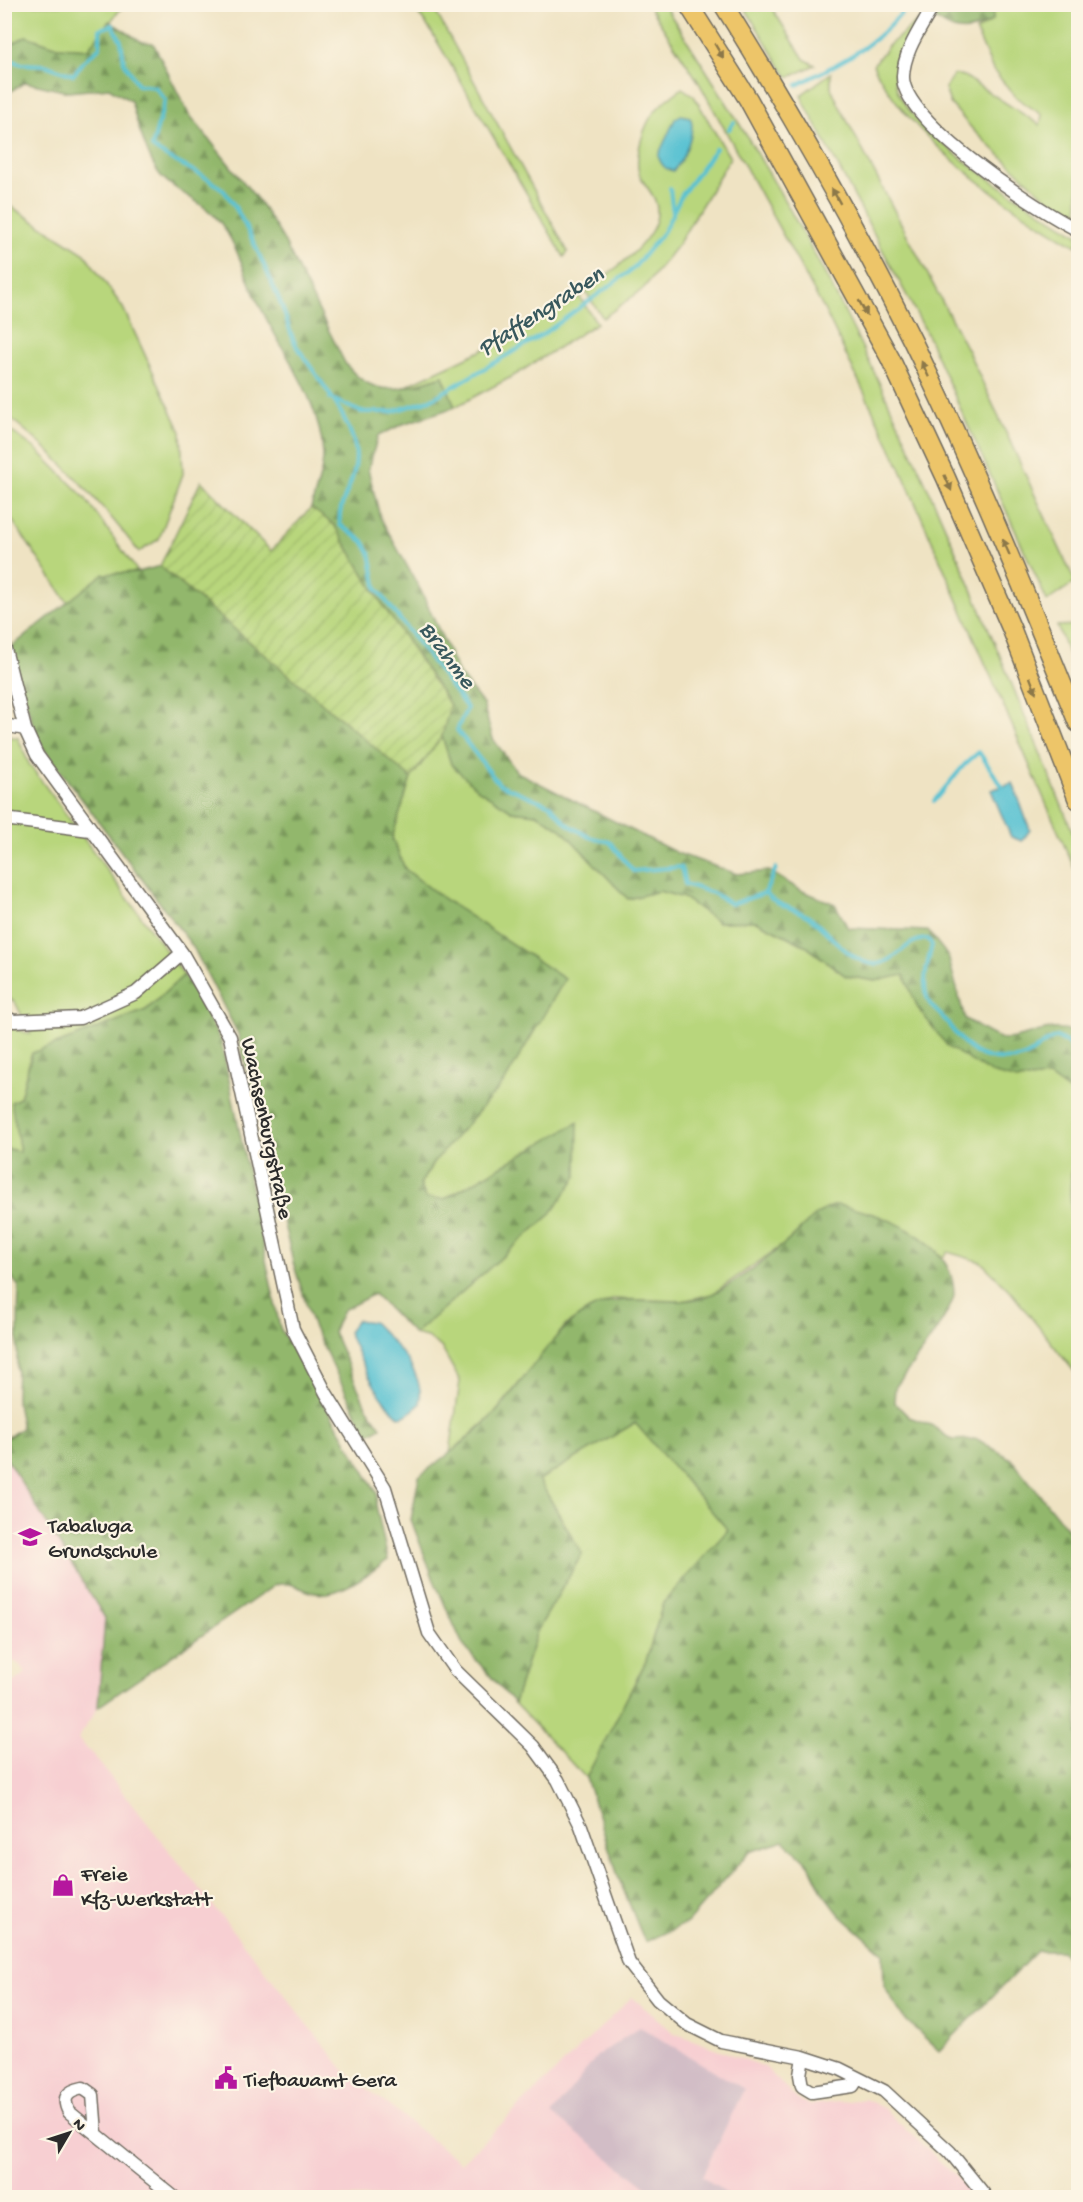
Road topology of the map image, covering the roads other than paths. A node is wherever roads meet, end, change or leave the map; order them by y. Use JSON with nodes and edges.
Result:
{"nodes":[{"id":1,"x":688,"y":4,"type":"edge"},
{"id":2,"x":723,"y":4,"type":"edge"},
{"id":3,"x":934,"y":4,"type":"edge"},
{"id":4,"x":1078,"y":230,"type":"edge"},
{"id":5,"x":4,"y":645,"type":"edge"},
{"id":6,"x":1078,"y":723,"type":"edge"},
{"id":7,"x":4,"y":724,"type":"edge"},
{"id":8,"x":25,"y":729,"type":"junction"},
{"id":9,"x":1078,"y":800,"type":"edge"},
{"id":10,"x":4,"y":819,"type":"edge"},
{"id":11,"x":90,"y":830,"type":"junction"},
{"id":12,"x":182,"y":953,"type":"junction"},
{"id":13,"x":4,"y":1017,"type":"edge"},
{"id":14,"x":803,"y":2057,"type":"junction"},
{"id":15,"x":858,"y":2078,"type":"junction"},
{"id":16,"x":96,"y":2133,"type":"dead end"},
{"id":17,"x":175,"y":2198,"type":"edge"},
{"id":18,"x":987,"y":2198,"type":"edge"}],
"edges":[{"from":1,"to":9,"type":"highway","one_way":true},
{"from":6,"to":2,"type":"highway","one_way":true},
{"from":3,"to":4,"type":"street"},
{"from":5,"to":8,"type":"street","name":"Wachsenburgstraße"},
{"from":7,"to":8,"type":"street"},
{"from":8,"to":11,"type":"street","name":"Wachsenburgstraße"},
{"from":10,"to":11,"type":"street"},
{"from":11,"to":12,"type":"street","name":"Wachsenburgstraße"},
{"from":12,"to":13,"type":"street"},
{"from":12,"to":14,"type":"street","name":"Wachsenburgstraße"},
{"from":14,"to":15,"type":"street","name":"Wachsenburgstraße"},
{"from":14,"to":15,"type":"street"},
{"from":15,"to":18,"type":"street","name":"Wachsenburgstraße"},
{"from":16,"to":17,"type":"street"}]}
